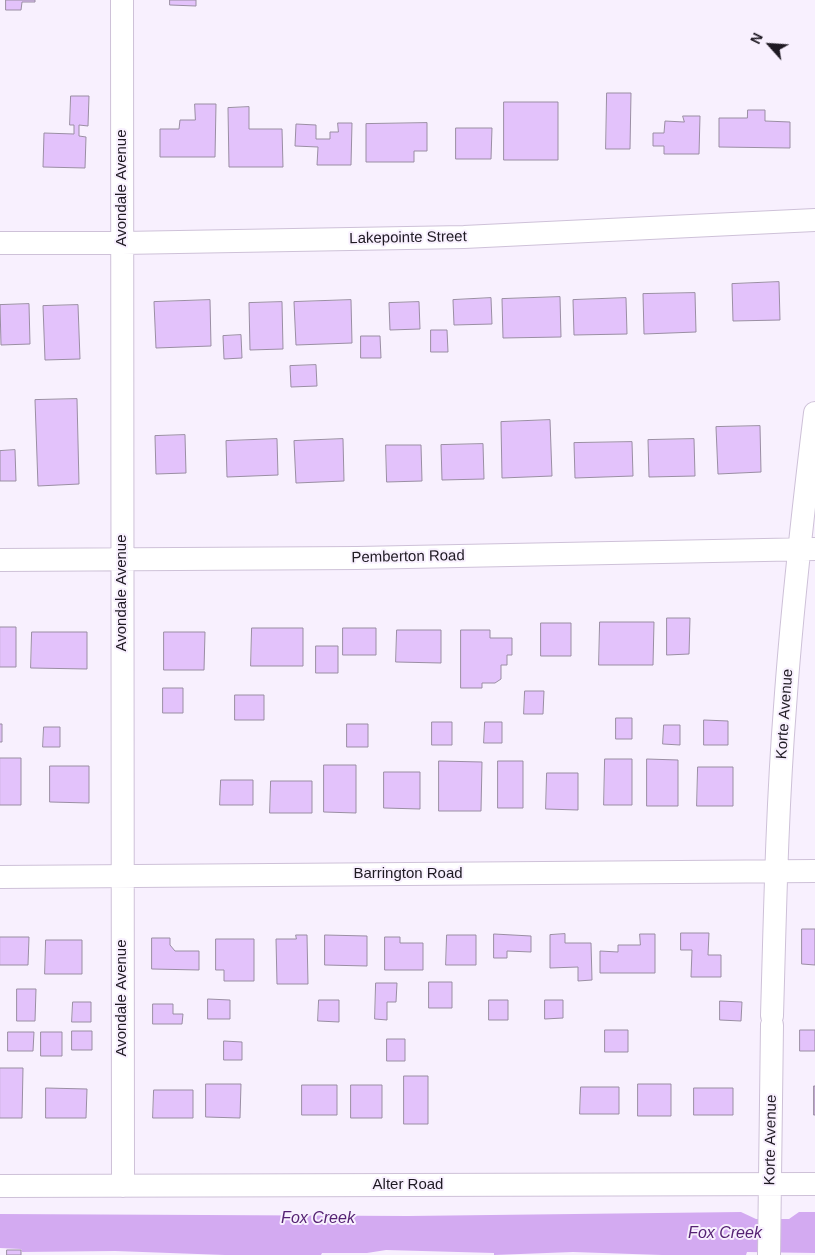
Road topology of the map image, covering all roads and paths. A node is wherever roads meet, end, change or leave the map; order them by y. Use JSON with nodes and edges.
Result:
{"nodes":[{"id":1,"x":122,"y":0,"type":"edge"},
{"id":2,"x":815,"y":220,"type":"edge"},
{"id":3,"x":0,"y":243,"type":"edge"},
{"id":4,"x":122,"y":243,"type":"junction"},
{"id":5,"x":815,"y":413,"type":"edge"},
{"id":6,"x":807,"y":549,"type":"edge"},
{"id":7,"x":122,"y":559,"type":"junction"},
{"id":8,"x":0,"y":560,"type":"edge"},
{"id":9,"x":815,"y":871,"type":"edge"},
{"id":10,"x":776,"y":872,"type":"junction"},
{"id":11,"x":123,"y":876,"type":"junction"},
{"id":12,"x":0,"y":877,"type":"edge"},
{"id":13,"x":815,"y":1184,"type":"edge"},
{"id":14,"x":0,"y":1186,"type":"edge"},
{"id":15,"x":123,"y":1186,"type":"junction"},
{"id":16,"x":770,"y":1190,"type":"junction"},
{"id":17,"x":769,"y":1255,"type":"edge"}],
"edges":[{"from":1,"to":4,"type":"street","name":"Avondale Avenue"},
{"from":2,"to":4,"type":"street","name":"Lakepointe Street"},
{"from":3,"to":4,"type":"street","name":"Lakepointe Street"},
{"from":4,"to":7,"type":"street","name":"Avondale Avenue"},
{"from":5,"to":6,"type":"street","name":"Korte Avenue"},
{"from":6,"to":7,"type":"street","name":"Pemberton Road"},
{"from":6,"to":10,"type":"street","name":"Korte Avenue"},
{"from":7,"to":8,"type":"street","name":"Pemberton Road"},
{"from":7,"to":11,"type":"street","name":"Avondale Avenue"},
{"from":9,"to":10,"type":"street","name":"Barrington Road"},
{"from":10,"to":11,"type":"street","name":"Barrington Road"},
{"from":10,"to":16,"type":"street","name":"Korte Avenue"},
{"from":11,"to":12,"type":"street","name":"Barrington Road"},
{"from":11,"to":15,"type":"street","name":"Avondale Avenue"},
{"from":13,"to":16,"type":"street","name":"Alter Road"},
{"from":14,"to":15,"type":"street","name":"Alter Road"},
{"from":15,"to":16,"type":"street","name":"Alter Road"},
{"from":16,"to":17,"type":"street","name":"Korte Avenue"}]}
